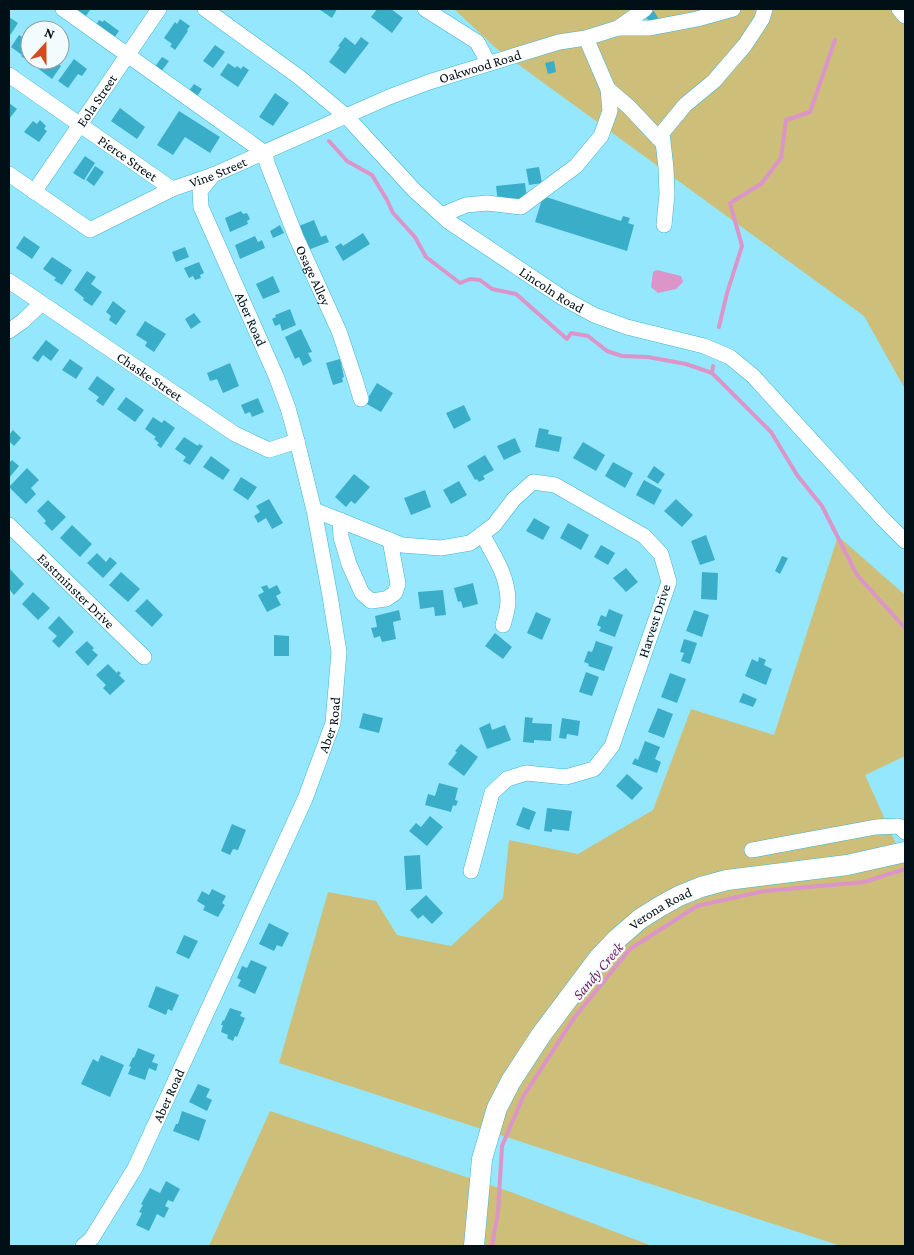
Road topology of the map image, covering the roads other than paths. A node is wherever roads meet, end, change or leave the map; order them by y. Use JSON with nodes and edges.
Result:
{"nodes":[{"id":1,"x":64,"y":9,"type":"edge"},
{"id":2,"x":158,"y":9,"type":"edge"},
{"id":3,"x":205,"y":9,"type":"edge"},
{"id":4,"x":425,"y":9,"type":"edge"},
{"id":5,"x":645,"y":9,"type":"edge"},
{"id":6,"x":733,"y":9,"type":"edge"},
{"id":7,"x":765,"y":9,"type":"edge"},
{"id":8,"x":899,"y":9,"type":"edge"},
{"id":9,"x":905,"y":16,"type":"edge"},
{"id":10,"x":618,"y":28,"type":"junction"},
{"id":11,"x":586,"y":38,"type":"junction"},
{"id":12,"x":127,"y":54,"type":"junction"},
{"id":13,"x":488,"y":63,"type":"junction"},
{"id":14,"x":9,"y":74,"type":"edge"},
{"id":15,"x":608,"y":89,"type":"junction"},
{"id":16,"x":347,"y":117,"type":"junction"},
{"id":17,"x":80,"y":124,"type":"junction"},
{"id":18,"x":662,"y":142,"type":"junction"},
{"id":19,"x":265,"y":153,"type":"junction"},
{"id":20,"x":9,"y":174,"type":"edge"},
{"id":21,"x":213,"y":175,"type":"junction"},
{"id":22,"x":172,"y":190,"type":"junction"},
{"id":23,"x":34,"y":192,"type":"junction"},
{"id":24,"x":442,"y":215,"type":"junction"},
{"id":25,"x":664,"y":225,"type":"dead end"},
{"id":26,"x":9,"y":281,"type":"edge"},
{"id":27,"x":41,"y":304,"type":"junction"},
{"id":28,"x":9,"y":331,"type":"edge"},
{"id":29,"x":361,"y":399,"type":"dead end"},
{"id":30,"x":297,"y":441,"type":"junction"},
{"id":31,"x":314,"y":510,"type":"junction"},
{"id":32,"x":340,"y":520,"type":"junction"},
{"id":33,"x":9,"y":525,"type":"edge"},
{"id":34,"x":482,"y":534,"type":"junction"},
{"id":35,"x":390,"y":540,"type":"junction"},
{"id":36,"x":905,"y":541,"type":"edge"},
{"id":37,"x":503,"y":625,"type":"dead end"},
{"id":38,"x":144,"y":657,"type":"dead end"},
{"id":39,"x":905,"y":832,"type":"edge"},
{"id":40,"x":752,"y":850,"type":"dead end"},
{"id":41,"x":905,"y":852,"type":"edge"},
{"id":42,"x":470,"y":871,"type":"dead end"},
{"id":43,"x":83,"y":1246,"type":"edge"},
{"id":44,"x":474,"y":1246,"type":"edge"}],
"edges":[{"from":1,"to":12,"type":"street"},
{"from":2,"to":12,"type":"street","name":"Eola Street"},
{"from":3,"to":16,"type":"street","name":"Lincoln Road"},
{"from":4,"to":13,"type":"street"},
{"from":5,"to":10,"type":"street"},
{"from":6,"to":10,"type":"street"},
{"from":7,"to":18,"type":"street"},
{"from":8,"to":9,"type":"street"},
{"from":10,"to":11,"type":"street","name":"Oakwood Road"},
{"from":11,"to":13,"type":"street","name":"Oakwood Road"},
{"from":11,"to":15,"type":"street"},
{"from":12,"to":17,"type":"street","name":"Eola Street"},
{"from":12,"to":19,"type":"street"},
{"from":13,"to":16,"type":"street","name":"Oakwood Road"},
{"from":14,"to":17,"type":"street","name":"Pierce Street"},
{"from":15,"to":18,"type":"street"},
{"from":15,"to":24,"type":"street"},
{"from":16,"to":19,"type":"street","name":"Vine Street"},
{"from":16,"to":24,"type":"street","name":"Lincoln Road"},
{"from":17,"to":22,"type":"street","name":"Pierce Street"},
{"from":17,"to":23,"type":"street","name":"Eola Street"},
{"from":18,"to":25,"type":"street"},
{"from":19,"to":21,"type":"street","name":"Vine Street"},
{"from":19,"to":29,"type":"street","name":"Osage Alley"},
{"from":20,"to":23,"type":"street"},
{"from":21,"to":22,"type":"street","name":"Vine Street"},
{"from":21,"to":30,"type":"street","name":"Aber Road"},
{"from":22,"to":23,"type":"street","name":"Vine Street"},
{"from":24,"to":36,"type":"street","name":"Lincoln Road"},
{"from":26,"to":27,"type":"street","name":"Chaske Street"},
{"from":27,"to":28,"type":"street"},
{"from":27,"to":30,"type":"street","name":"Chaske Street"},
{"from":30,"to":31,"type":"street","name":"Aber Road"},
{"from":31,"to":32,"type":"street","name":"Harvest Drive"},
{"from":31,"to":43,"type":"street","name":"Aber Road"},
{"from":32,"to":35,"type":"street","name":"Harvest Drive"},
{"from":32,"to":35,"type":"street"},
{"from":33,"to":38,"type":"street","name":"Eastminster Drive"},
{"from":34,"to":35,"type":"street","name":"Harvest Drive"},
{"from":34,"to":37,"type":"street"},
{"from":34,"to":42,"type":"street","name":"Harvest Drive"},
{"from":39,"to":40,"type":"street"},
{"from":41,"to":44,"type":"main road","name":"Verona Road"}]}
